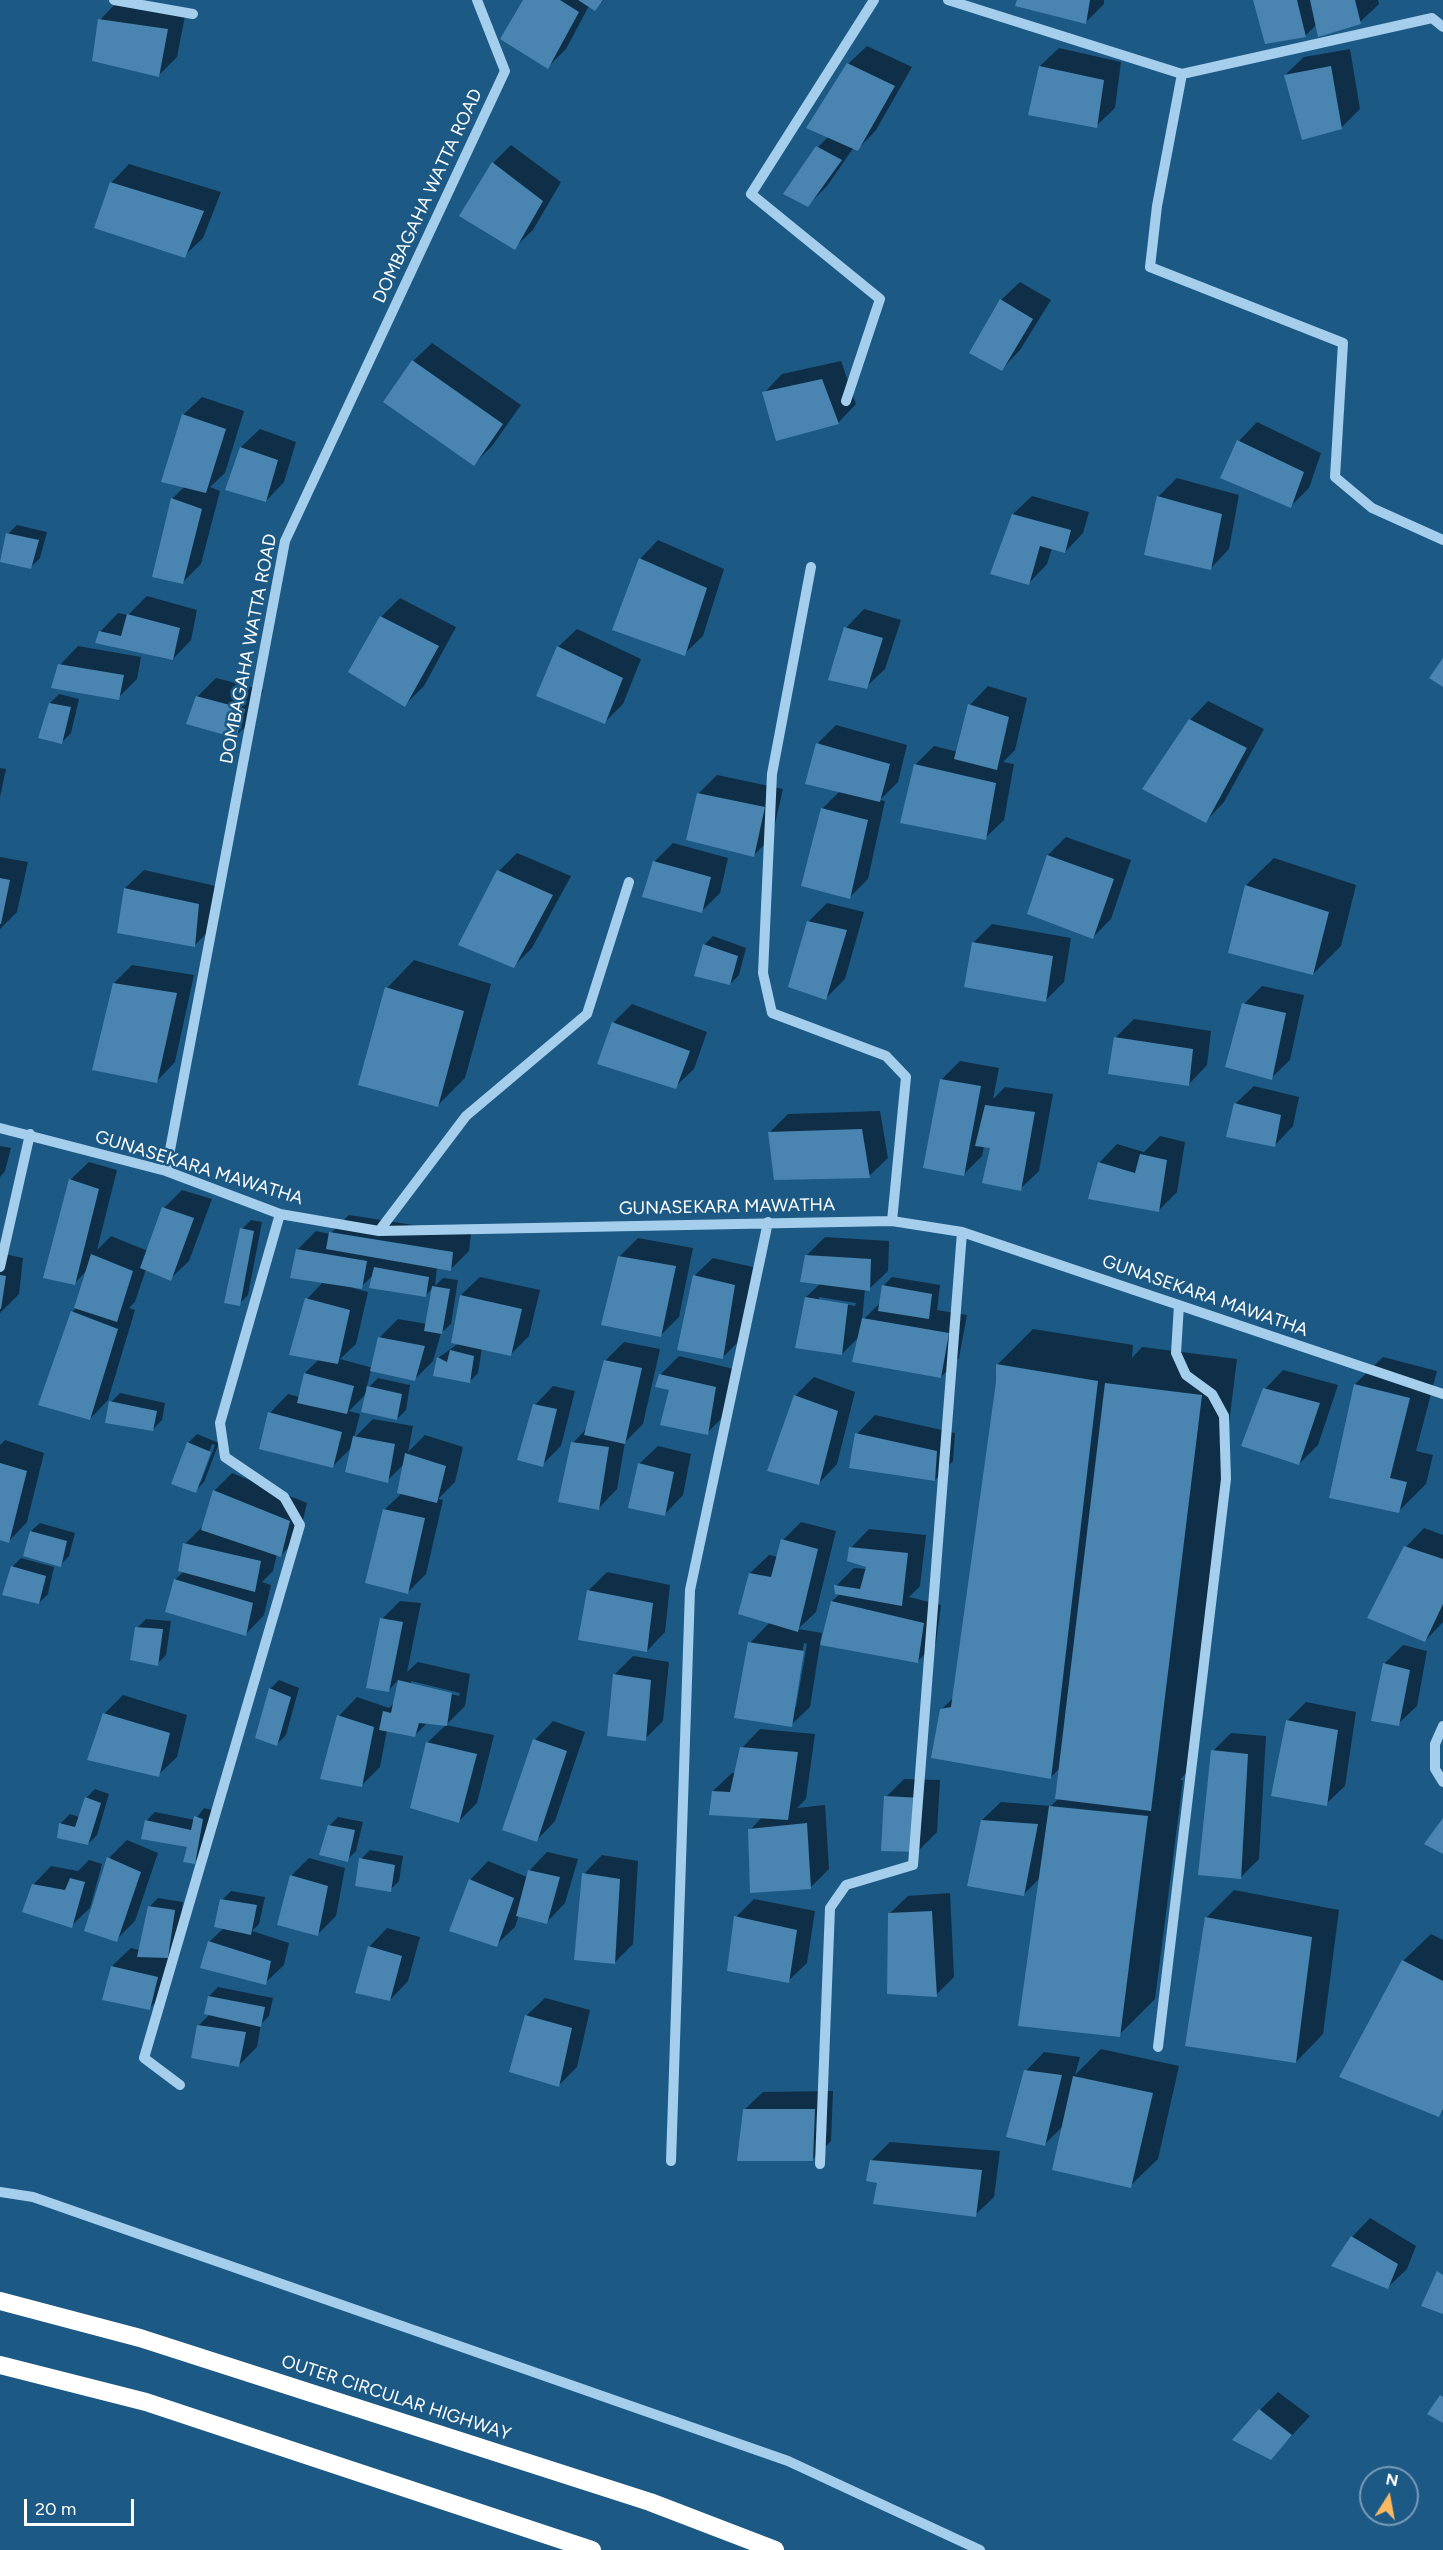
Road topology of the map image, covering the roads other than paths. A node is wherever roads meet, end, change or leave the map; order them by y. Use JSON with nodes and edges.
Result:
{"nodes":[{"id":1,"x":114,"y":0,"type":"edge"},
{"id":2,"x":477,"y":0,"type":"edge"},
{"id":3,"x":874,"y":0,"type":"edge"},
{"id":4,"x":948,"y":0,"type":"edge"},
{"id":5,"x":193,"y":14,"type":"dead end"},
{"id":6,"x":1443,"y":27,"type":"edge"},
{"id":7,"x":1182,"y":74,"type":"junction"},
{"id":8,"x":846,"y":401,"type":"dead end"},
{"id":9,"x":1443,"y":540,"type":"edge"},
{"id":10,"x":811,"y":567,"type":"dead end"},
{"id":11,"x":629,"y":882,"type":"dead end"},
{"id":12,"x":0,"y":1128,"type":"edge"},
{"id":13,"x":30,"y":1134,"type":"junction"},
{"id":14,"x":166,"y":1171,"type":"junction"},
{"id":15,"x":280,"y":1214,"type":"junction"},
{"id":16,"x":892,"y":1221,"type":"junction"},
{"id":17,"x":768,"y":1222,"type":"junction"},
{"id":18,"x":379,"y":1231,"type":"junction"},
{"id":19,"x":962,"y":1232,"type":"junction"},
{"id":20,"x":0,"y":1267,"type":"edge"},
{"id":21,"x":1179,"y":1305,"type":"junction"},
{"id":22,"x":1443,"y":1394,"type":"edge"},
{"id":23,"x":1443,"y":1726,"type":"edge"},
{"id":24,"x":1443,"y":1782,"type":"edge"},
{"id":25,"x":1158,"y":2047,"type":"dead end"},
{"id":26,"x":180,"y":2085,"type":"dead end"},
{"id":27,"x":671,"y":2161,"type":"dead end"},
{"id":28,"x":820,"y":2164,"type":"dead end"},
{"id":29,"x":0,"y":2192,"type":"edge"},
{"id":30,"x":0,"y":2301,"type":"edge"},
{"id":31,"x":0,"y":2365,"type":"edge"},
{"id":32,"x":592,"y":2550,"type":"edge"},
{"id":33,"x":775,"y":2550,"type":"edge"},
{"id":34,"x":980,"y":2550,"type":"edge"}],
"edges":[{"from":1,"to":5,"type":"street"},
{"from":2,"to":14,"type":"street","name":"DOMBAGAHA WATTA ROAD"},
{"from":3,"to":8,"type":"street"},
{"from":4,"to":7,"type":"street"},
{"from":6,"to":7,"type":"street"},
{"from":7,"to":9,"type":"street"},
{"from":10,"to":16,"type":"street"},
{"from":11,"to":18,"type":"street"},
{"from":12,"to":13,"type":"street","name":"GUNASEKARA MAWATHA"},
{"from":13,"to":14,"type":"street","name":"GUNASEKARA MAWATHA"},
{"from":13,"to":20,"type":"street"},
{"from":14,"to":15,"type":"street","name":"GUNASEKARA MAWATHA"},
{"from":15,"to":18,"type":"street","name":"GUNASEKARA MAWATHA"},
{"from":15,"to":26,"type":"street"},
{"from":16,"to":17,"type":"street","name":"GUNASEKARA MAWATHA"},
{"from":16,"to":19,"type":"street","name":"GUNASEKARA MAWATHA"},
{"from":17,"to":18,"type":"street","name":"GUNASEKARA MAWATHA"},
{"from":17,"to":27,"type":"street"},
{"from":19,"to":21,"type":"street","name":"GUNASEKARA MAWATHA"},
{"from":19,"to":28,"type":"street"},
{"from":21,"to":22,"type":"street","name":"GUNASEKARA MAWATHA"},
{"from":21,"to":25,"type":"street"},
{"from":23,"to":24,"type":"street"},
{"from":29,"to":34,"type":"street"},
{"from":30,"to":33,"type":"highway","name":"OUTER CIRCULAR HIGHWAY"},
{"from":31,"to":32,"type":"highway"}]}
